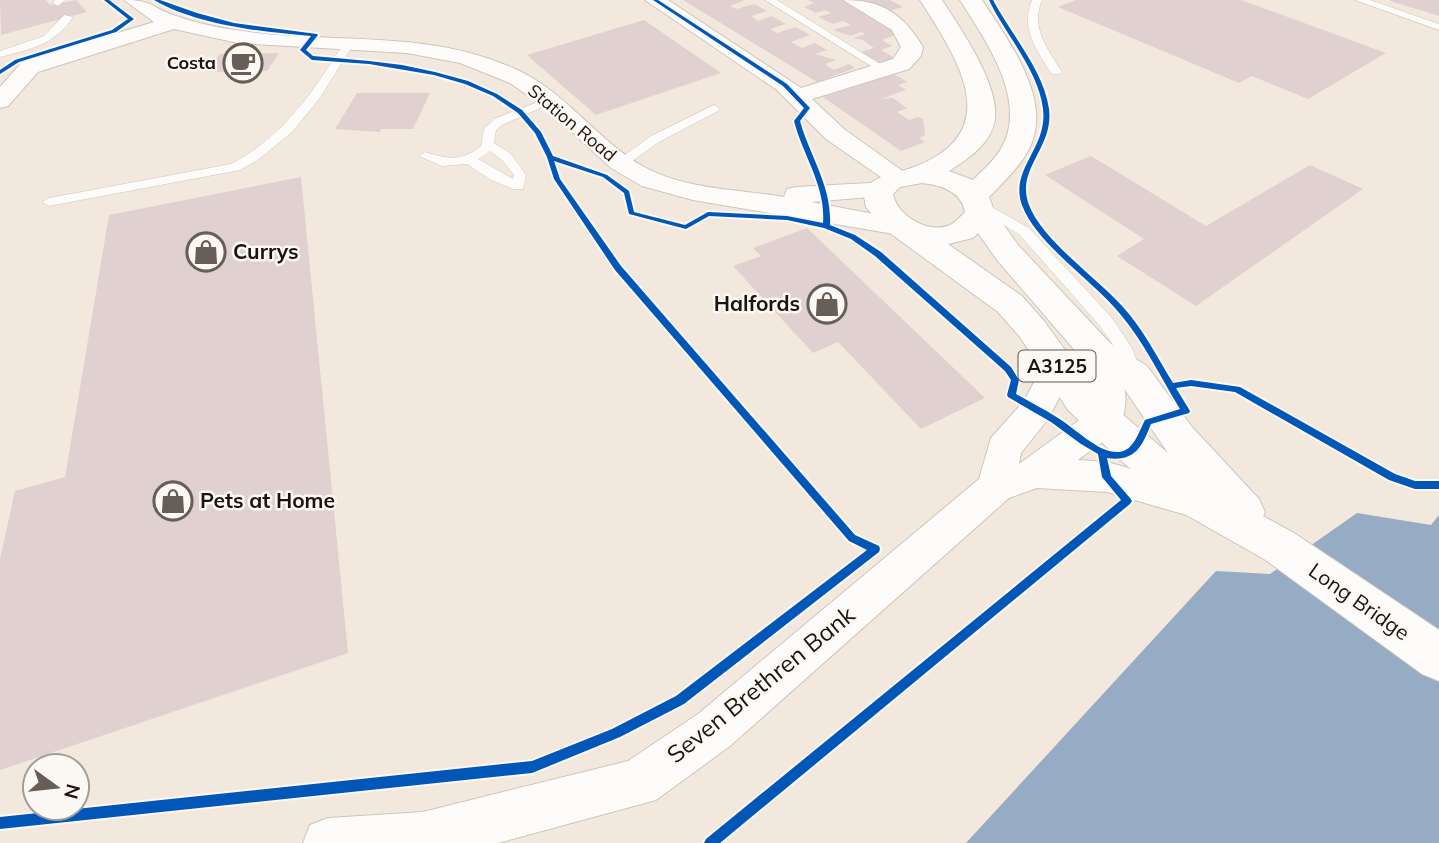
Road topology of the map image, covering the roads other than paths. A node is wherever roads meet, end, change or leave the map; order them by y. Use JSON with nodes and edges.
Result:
{"nodes":[{"id":1,"x":134,"y":0,"type":"edge"},
{"id":2,"x":655,"y":0,"type":"edge"},
{"id":3,"x":770,"y":0,"type":"edge"},
{"id":4,"x":853,"y":0,"type":"edge"},
{"id":5,"x":931,"y":0,"type":"edge"},
{"id":6,"x":971,"y":0,"type":"edge"},
{"id":7,"x":1037,"y":0,"type":"edge"},
{"id":8,"x":1360,"y":0,"type":"edge"},
{"id":9,"x":68,"y":18,"type":"dead end"},
{"id":10,"x":175,"y":22,"type":"junction"},
{"id":11,"x":1439,"y":27,"type":"edge"},
{"id":12,"x":46,"y":38,"type":"junction"},
{"id":13,"x":0,"y":40,"type":"edge"},
{"id":14,"x":350,"y":42,"type":"junction"},
{"id":15,"x":0,"y":54,"type":"edge"},
{"id":16,"x":884,"y":69,"type":"junction"},
{"id":17,"x":1056,"y":72,"type":"dead end"},
{"id":18,"x":0,"y":101,"type":"edge"},
{"id":19,"x":550,"y":101,"type":"junction"},
{"id":20,"x":802,"y":102,"type":"junction"},
{"id":21,"x":714,"y":109,"type":"dead end"},
{"id":22,"x":487,"y":145,"type":"junction"},
{"id":23,"x":425,"y":156,"type":"dead end"},
{"id":24,"x":470,"y":160,"type":"junction"},
{"id":25,"x":620,"y":163,"type":"junction"},
{"id":26,"x":900,"y":180,"type":"junction"},
{"id":27,"x":49,"y":202,"type":"dead end"},
{"id":28,"x":765,"y":202,"type":"junction"},
{"id":29,"x":978,"y":204,"type":"junction"},
{"id":30,"x":905,"y":229,"type":"junction"},
{"id":31,"x":1097,"y":352,"type":"junction"},
{"id":32,"x":1058,"y":369,"type":"junction"},
{"id":33,"x":1134,"y":376,"type":"junction"},
{"id":34,"x":1102,"y":422,"type":"junction"},
{"id":35,"x":1016,"y":480,"type":"junction"},
{"id":36,"x":1203,"y":504,"type":"junction"},
{"id":37,"x":1279,"y":546,"type":"junction"},
{"id":38,"x":1439,"y":659,"type":"edge"},
{"id":39,"x":328,"y":843,"type":"edge"}],
"edges":[{"from":1,"to":10,"type":"street","name":"Station Road"},
{"from":2,"to":20,"type":"street"},
{"from":3,"to":16,"type":"lane"},
{"from":4,"to":16,"type":"street"},
{"from":5,"to":26,"type":"main road"},
{"from":6,"to":29,"type":"main road"},
{"from":7,"to":17,"type":"lane"},
{"from":8,"to":11,"type":"lane"},
{"from":9,"to":12,"type":"lane"},
{"from":10,"to":14,"type":"street","name":"Station Road"},
{"from":10,"to":18,"type":"street"},
{"from":12,"to":13,"type":"lane"},
{"from":12,"to":15,"type":"lane"},
{"from":14,"to":19,"type":"street","name":"Station Road"},
{"from":14,"to":27,"type":"lane"},
{"from":16,"to":20,"type":"street"},
{"from":19,"to":22,"type":"lane"},
{"from":19,"to":25,"type":"street","name":"Station Road"},
{"from":20,"to":26,"type":"street"},
{"from":21,"to":25,"type":"lane"},
{"from":22,"to":24,"type":"lane"},
{"from":22,"to":24,"type":"lane"},
{"from":23,"to":24,"type":"lane"},
{"from":25,"to":28,"type":"street","name":"Station Road"},
{"from":26,"to":28,"type":"street","name":"Station Road"},
{"from":26,"to":29,"type":"main road"},
{"from":26,"to":30,"type":"main road"},
{"from":28,"to":30,"type":"street","name":"Station Road"},
{"from":29,"to":30,"type":"main road"},
{"from":29,"to":31,"type":"main road","number":"A3125"},
{"from":29,"to":33,"type":"lane"},
{"from":30,"to":32,"type":"main road","number":"A3125"},
{"from":31,"to":33,"type":"main road","number":"A3125"},
{"from":31,"to":34,"type":"street"},
{"from":32,"to":34,"type":"main road","number":"A3125"},
{"from":32,"to":35,"type":"street"},
{"from":33,"to":37,"type":"main road","number":"A3125"},
{"from":34,"to":35,"type":"street","name":"Seven Brethren Bank"},
{"from":34,"to":36,"type":"main road","number":"A3125"},
{"from":35,"to":36,"type":"street"},
{"from":35,"to":39,"type":"street","name":"Seven Brethren Bank"},
{"from":36,"to":37,"type":"main road","number":"A3125"},
{"from":37,"to":38,"type":"main road","name":"Long Bridge","number":"A3125"}]}
